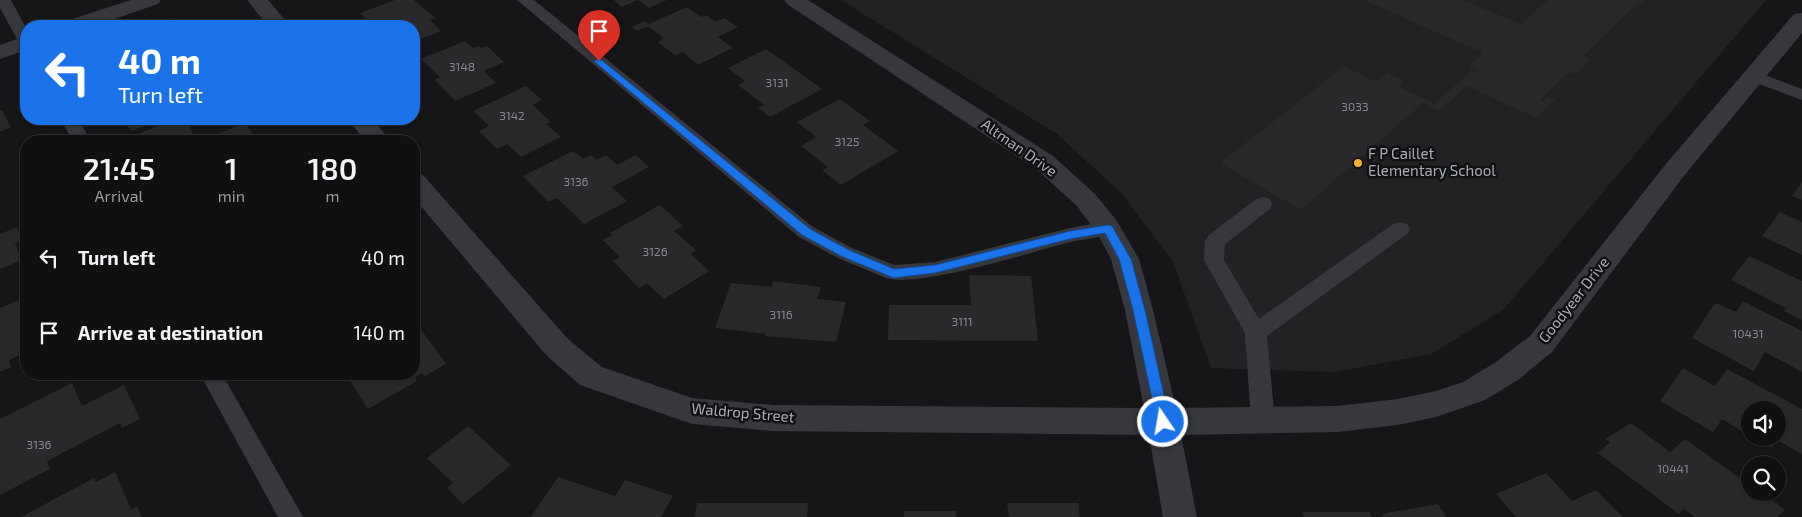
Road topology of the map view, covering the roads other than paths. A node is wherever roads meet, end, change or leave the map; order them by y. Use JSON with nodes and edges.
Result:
{"nodes":[{"id":1,"x":3,"y":0,"type":"edge"},
{"id":2,"x":151,"y":0,"type":"edge"},
{"id":3,"x":257,"y":0,"type":"edge"},
{"id":4,"x":525,"y":0,"type":"edge"},
{"id":5,"x":794,"y":0,"type":"edge"},
{"id":6,"x":1802,"y":19,"type":"edge"},
{"id":7,"x":92,"y":20,"type":"edge"},
{"id":8,"x":274,"y":20,"type":"edge"},
{"id":9,"x":20,"y":31,"type":"edge"},
{"id":10,"x":20,"y":44,"type":"edge"},
{"id":11,"x":0,"y":52,"type":"edge"},
{"id":12,"x":1754,"y":76,"type":"junction"},
{"id":13,"x":1802,"y":95,"type":"edge"},
{"id":14,"x":365,"y":125,"type":"edge"},
{"id":15,"x":374,"y":135,"type":"edge"},
{"id":16,"x":420,"y":188,"type":"edge"},
{"id":17,"x":1263,"y":204,"type":"dead end"},
{"id":18,"x":1108,"y":228,"type":"junction"},
{"id":19,"x":1400,"y":229,"type":"dead end"},
{"id":20,"x":1256,"y":333,"type":"junction"},
{"id":21,"x":214,"y":380,"type":"edge"},
{"id":22,"x":1263,"y":421,"type":"junction"},
{"id":23,"x":1163,"y":422,"type":"junction"},
{"id":24,"x":290,"y":517,"type":"edge"},
{"id":25,"x":1180,"y":517,"type":"edge"}],
"edges":[{"from":1,"to":9,"type":"lane"},
{"from":2,"to":7,"type":"street"},
{"from":3,"to":8,"type":"street"},
{"from":4,"to":18,"type":"lane"},
{"from":5,"to":18,"type":"street","name":"Altman Drive"},
{"from":6,"to":12,"type":"street","name":"Goodyear Drive"},
{"from":10,"to":11,"type":"street"},
{"from":12,"to":13,"type":"lane"},
{"from":12,"to":22,"type":"street","name":"Goodyear Drive"},
{"from":14,"to":15,"type":"street"},
{"from":16,"to":23,"type":"street","name":"Waldrop Street"},
{"from":17,"to":20,"type":"lane"},
{"from":18,"to":23,"type":"street","name":"Altman Drive"},
{"from":19,"to":20,"type":"lane"},
{"from":20,"to":22,"type":"lane"},
{"from":21,"to":24,"type":"lane"},
{"from":22,"to":23,"type":"street","name":"Goodyear Drive"},
{"from":23,"to":25,"type":"street","name":"Altman Drive"}]}
